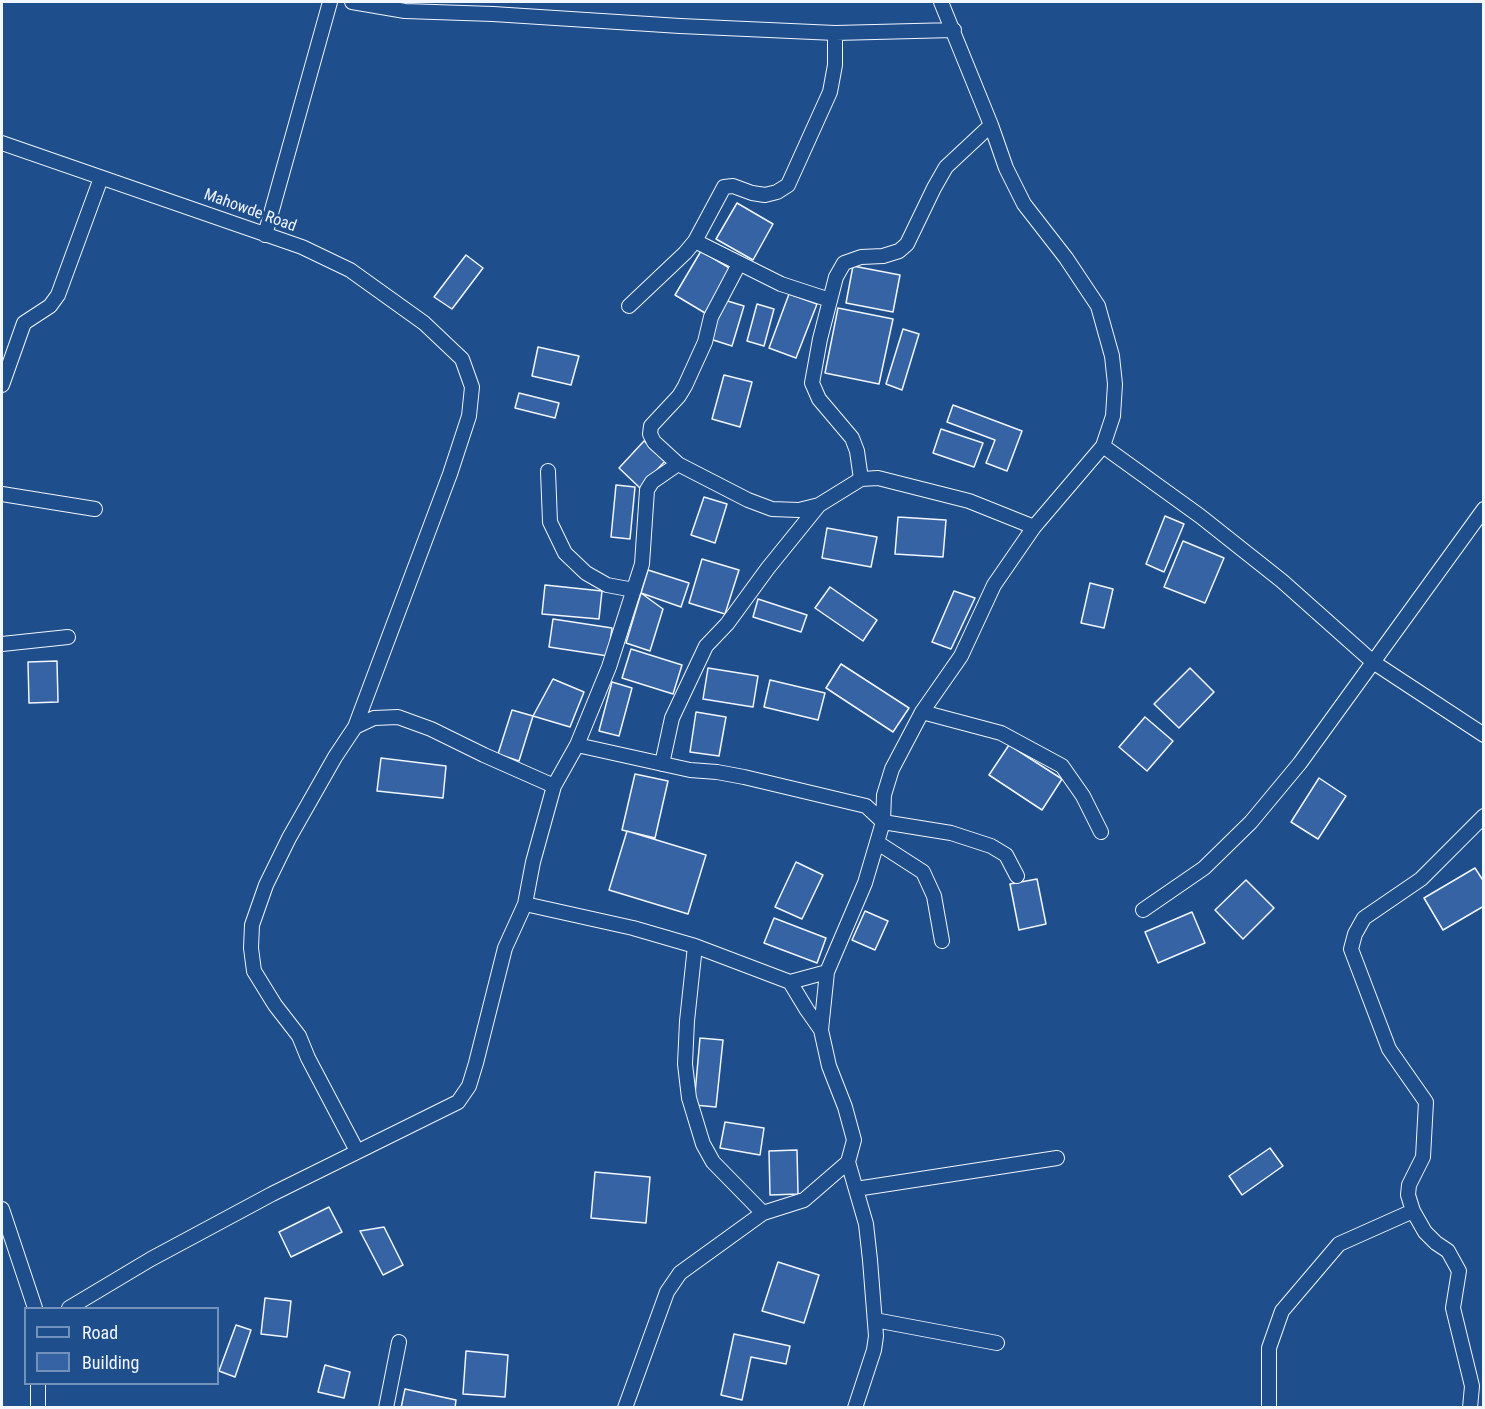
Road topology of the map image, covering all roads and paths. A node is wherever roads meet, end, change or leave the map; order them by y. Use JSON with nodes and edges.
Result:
{"nodes":[{"id":1,"x":330,"y":2,"type":"edge"},
{"id":2,"x":352,"y":2,"type":"edge"},
{"id":3,"x":941,"y":2,"type":"edge"},
{"id":4,"x":954,"y":30,"type":"junction"},
{"id":5,"x":835,"y":33,"type":"junction"},
{"id":6,"x":991,"y":125,"type":"junction"},
{"id":7,"x":2,"y":142,"type":"edge"},
{"id":8,"x":101,"y":178,"type":"junction"},
{"id":9,"x":266,"y":235,"type":"junction"},
{"id":10,"x":695,"y":241,"type":"junction"},
{"id":11,"x":739,"y":264,"type":"junction"},
{"id":12,"x":830,"y":300,"type":"junction"},
{"id":13,"x":629,"y":306,"type":"dead end"},
{"id":14,"x":2,"y":385,"type":"edge"},
{"id":15,"x":1103,"y":446,"type":"junction"},
{"id":16,"x":678,"y":464,"type":"junction"},
{"id":17,"x":548,"y":471,"type":"dead end"},
{"id":18,"x":861,"y":479,"type":"junction"},
{"id":19,"x":2,"y":494,"type":"edge"},
{"id":20,"x":819,"y":505,"type":"junction"},
{"id":21,"x":95,"y":509,"type":"dead end"},
{"id":22,"x":1484,"y":509,"type":"edge"},
{"id":23,"x":1034,"y":527,"type":"junction"},
{"id":24,"x":634,"y":590,"type":"junction"},
{"id":25,"x":68,"y":637,"type":"dead end"},
{"id":26,"x":2,"y":644,"type":"edge"},
{"id":27,"x":1373,"y":662,"type":"junction"},
{"id":28,"x":922,"y":712,"type":"junction"},
{"id":29,"x":355,"y":727,"type":"junction"},
{"id":30,"x":1484,"y":735,"type":"edge"},
{"id":31,"x":577,"y":745,"type":"junction"},
{"id":32,"x":662,"y":764,"type":"junction"},
{"id":33,"x":554,"y":786,"type":"junction"},
{"id":34,"x":1484,"y":816,"type":"edge"},
{"id":35,"x":884,"y":822,"type":"junction"},
{"id":36,"x":1101,"y":832,"type":"dead end"},
{"id":37,"x":878,"y":843,"type":"junction"},
{"id":38,"x":1017,"y":876,"type":"dead end"},
{"id":39,"x":525,"y":904,"type":"junction"},
{"id":40,"x":1143,"y":910,"type":"dead end"},
{"id":41,"x":942,"y":941,"type":"dead end"},
{"id":42,"x":695,"y":946,"type":"junction"},
{"id":43,"x":827,"y":972,"type":"junction"},
{"id":44,"x":790,"y":982,"type":"junction"},
{"id":45,"x":821,"y":1029,"type":"junction"},
{"id":46,"x":357,"y":1151,"type":"junction"},
{"id":47,"x":1057,"y":1158,"type":"dead end"},
{"id":48,"x":848,"y":1162,"type":"junction"},
{"id":49,"x":856,"y":1189,"type":"junction"},
{"id":50,"x":2,"y":1209,"type":"edge"},
{"id":51,"x":1413,"y":1211,"type":"junction"},
{"id":52,"x":763,"y":1213,"type":"junction"},
{"id":53,"x":35,"y":1307,"type":"edge"},
{"id":54,"x":71,"y":1307,"type":"edge"},
{"id":55,"x":875,"y":1320,"type":"junction"},
{"id":56,"x":399,"y":1342,"type":"dead end"},
{"id":57,"x":997,"y":1342,"type":"dead end"},
{"id":58,"x":38,"y":1385,"type":"edge"},
{"id":59,"x":38,"y":1407,"type":"edge"},
{"id":60,"x":386,"y":1407,"type":"edge"},
{"id":61,"x":626,"y":1407,"type":"edge"},
{"id":62,"x":855,"y":1407,"type":"edge"},
{"id":63,"x":1269,"y":1407,"type":"edge"},
{"id":64,"x":1470,"y":1407,"type":"edge"}],
"edges":[{"from":1,"to":9,"type":"street"},
{"from":2,"to":5,"type":"street"},
{"from":3,"to":4,"type":"street"},
{"from":4,"to":5,"type":"street"},
{"from":4,"to":6,"type":"street"},
{"from":5,"to":10,"type":"street"},
{"from":6,"to":12,"type":"street"},
{"from":6,"to":15,"type":"street"},
{"from":7,"to":8,"type":"street","name":"Mahowde Road"},
{"from":8,"to":9,"type":"street","name":"Mahowde Road"},
{"from":8,"to":14,"type":"street"},
{"from":9,"to":29,"type":"street","name":"Mahowde Road"},
{"from":10,"to":11,"type":"street"},
{"from":10,"to":13,"type":"street"},
{"from":11,"to":12,"type":"street"},
{"from":11,"to":16,"type":"street"},
{"from":12,"to":18,"type":"street"},
{"from":15,"to":23,"type":"street"},
{"from":15,"to":27,"type":"street"},
{"from":16,"to":20,"type":"street"},
{"from":16,"to":24,"type":"street"},
{"from":17,"to":24,"type":"street"},
{"from":18,"to":20,"type":"street"},
{"from":18,"to":23,"type":"street"},
{"from":19,"to":21,"type":"street"},
{"from":20,"to":32,"type":"street"},
{"from":22,"to":27,"type":"street"},
{"from":23,"to":28,"type":"street"},
{"from":24,"to":31,"type":"street"},
{"from":25,"to":26,"type":"street"},
{"from":27,"to":30,"type":"street"},
{"from":27,"to":40,"type":"street"},
{"from":28,"to":35,"type":"street"},
{"from":28,"to":36,"type":"street"},
{"from":29,"to":33,"type":"street"},
{"from":29,"to":46,"type":"street"},
{"from":31,"to":32,"type":"street"},
{"from":31,"to":33,"type":"street"},
{"from":32,"to":35,"type":"street"},
{"from":33,"to":39,"type":"street"},
{"from":34,"to":51,"type":"street"},
{"from":35,"to":37,"type":"street"},
{"from":35,"to":38,"type":"street"},
{"from":37,"to":41,"type":"street"},
{"from":37,"to":43,"type":"street"},
{"from":39,"to":42,"type":"street"},
{"from":39,"to":46,"type":"street"},
{"from":42,"to":44,"type":"street"},
{"from":42,"to":52,"type":"street"},
{"from":43,"to":44,"type":"street"},
{"from":43,"to":45,"type":"street"},
{"from":44,"to":45,"type":"street"},
{"from":45,"to":48,"type":"street"},
{"from":46,"to":54,"type":"street"},
{"from":47,"to":49,"type":"street"},
{"from":48,"to":49,"type":"street"},
{"from":48,"to":52,"type":"street"},
{"from":49,"to":55,"type":"street"},
{"from":50,"to":53,"type":"street"},
{"from":51,"to":63,"type":"street"},
{"from":51,"to":64,"type":"street"},
{"from":52,"to":61,"type":"street"},
{"from":55,"to":57,"type":"street"},
{"from":55,"to":62,"type":"street"},
{"from":56,"to":60,"type":"street"},
{"from":58,"to":59,"type":"street"}]}
